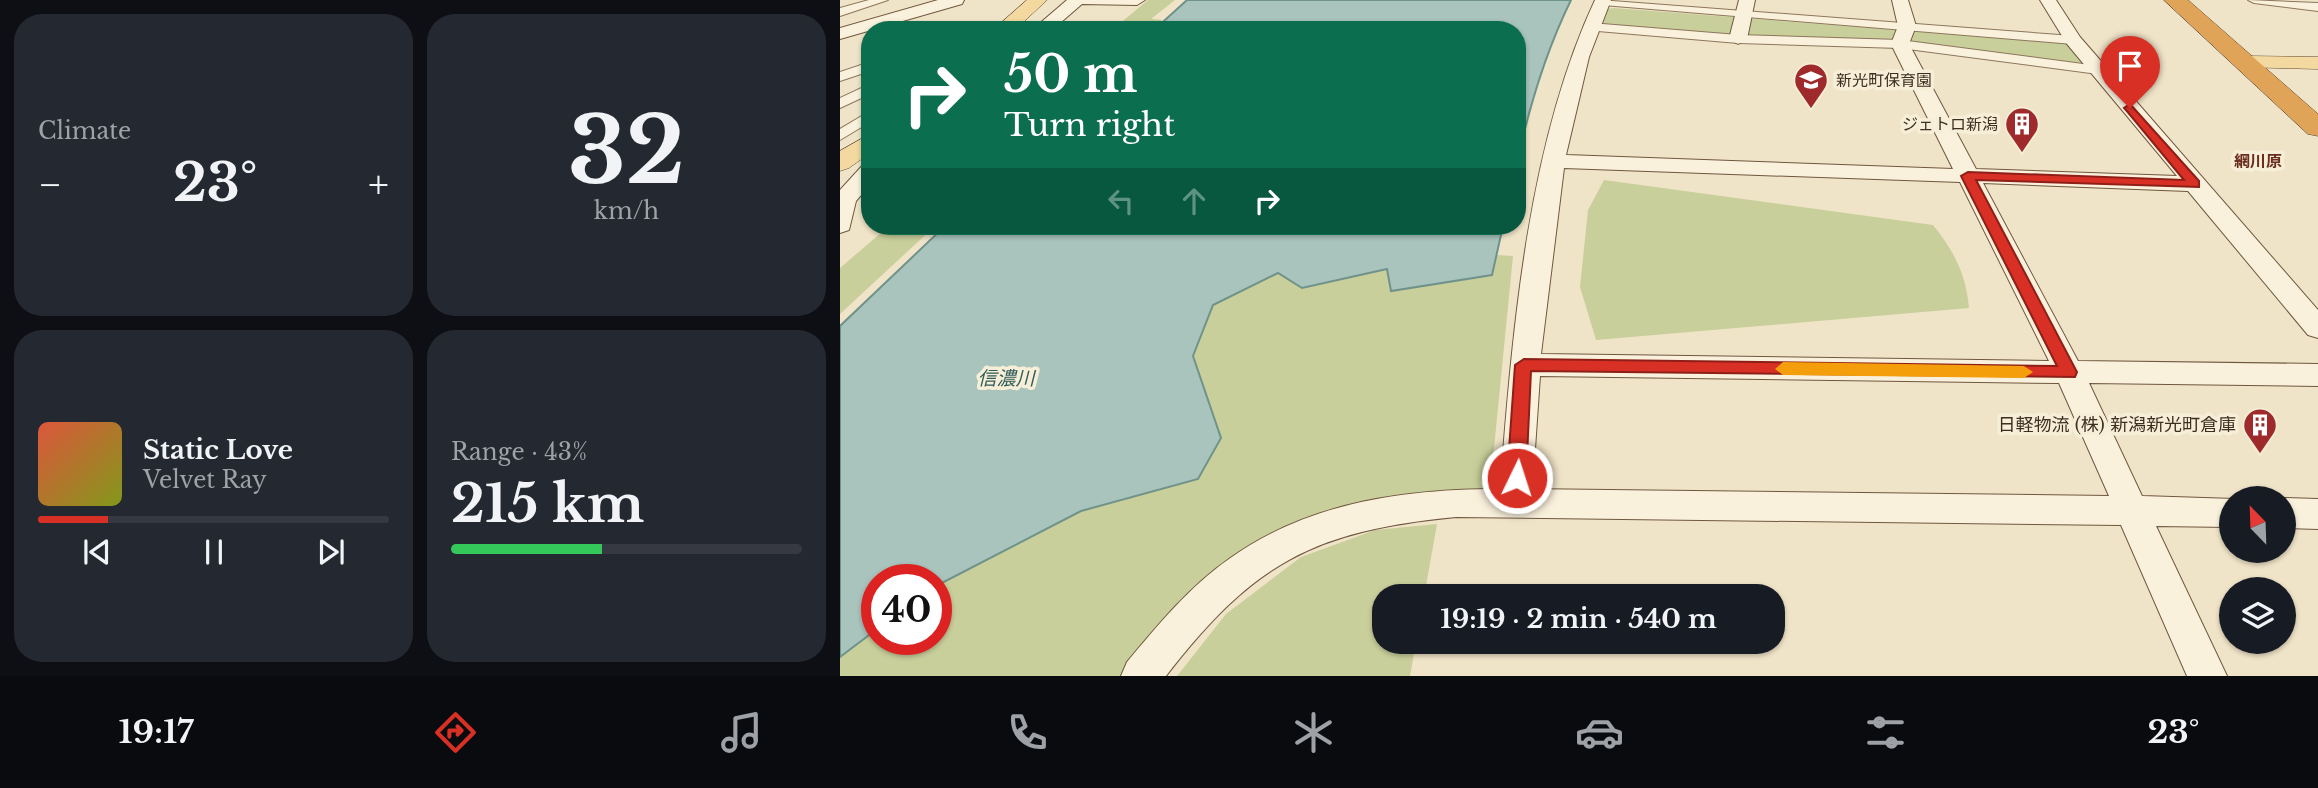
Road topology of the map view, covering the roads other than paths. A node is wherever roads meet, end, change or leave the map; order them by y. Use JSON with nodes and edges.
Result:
{"nodes":[{"id":1,"x":882,"y":0,"type":"edge"},
{"id":2,"x":956,"y":0,"type":"edge"},
{"id":3,"x":1038,"y":0,"type":"edge"},
{"id":4,"x":1077,"y":0,"type":"edge"},
{"id":5,"x":1084,"y":0,"type":"edge"},
{"id":6,"x":1137,"y":0,"type":"edge"},
{"id":7,"x":1900,"y":0,"type":"edge"},
{"id":8,"x":2048,"y":0,"type":"edge"},
{"id":9,"x":2175,"y":0,"type":"edge"},
{"id":10,"x":2185,"y":0,"type":"edge"},
{"id":11,"x":2254,"y":0,"type":"edge"},
{"id":12,"x":1603,"y":1,"type":"edge"},
{"id":13,"x":1745,"y":7,"type":"edge"},
{"id":14,"x":2318,"y":7,"type":"edge"},
{"id":15,"x":840,"y":12,"type":"edge"},
{"id":16,"x":884,"y":21,"type":"edge"},
{"id":17,"x":1014,"y":21,"type":"edge"},
{"id":18,"x":1052,"y":21,"type":"edge"},
{"id":19,"x":1590,"y":27,"type":"junction"},
{"id":20,"x":861,"y":28,"type":"edge"},
{"id":21,"x":840,"y":34,"type":"edge"},
{"id":22,"x":1903,"y":35,"type":"junction"},
{"id":23,"x":1738,"y":39,"type":"junction"},
{"id":24,"x":2073,"y":40,"type":"junction"},
{"id":25,"x":2246,"y":62,"type":"junction"},
{"id":26,"x":2318,"y":63,"type":"edge"},
{"id":27,"x":861,"y":69,"type":"edge"},
{"id":28,"x":2098,"y":70,"type":"junction"},
{"id":29,"x":840,"y":77,"type":"edge"},
{"id":30,"x":861,"y":79,"type":"edge"},
{"id":31,"x":861,"y":93,"type":"edge"},
{"id":32,"x":840,"y":104,"type":"edge"},
{"id":33,"x":861,"y":121,"type":"edge"},
{"id":34,"x":2318,"y":128,"type":"edge"},
{"id":35,"x":840,"y":136,"type":"edge"},
{"id":36,"x":861,"y":148,"type":"edge"},
{"id":37,"x":1553,"y":161,"type":"junction"},
{"id":38,"x":840,"y":163,"type":"edge"},
{"id":39,"x":1968,"y":176,"type":"junction"},
{"id":40,"x":861,"y":181,"type":"edge"},
{"id":41,"x":2195,"y":184,"type":"junction"},
{"id":42,"x":840,"y":225,"type":"edge"},
{"id":43,"x":2318,"y":328,"type":"edge"},
{"id":44,"x":1524,"y":365,"type":"junction"},
{"id":45,"x":2069,"y":372,"type":"junction"},
{"id":46,"x":2318,"y":375,"type":"edge"},
{"id":47,"x":1517,"y":478,"type":"dead end"},
{"id":48,"x":2132,"y":509,"type":"junction"},
{"id":49,"x":2219,"y":512,"type":"edge"},
{"id":50,"x":2296,"y":513,"type":"edge"},
{"id":51,"x":2318,"y":514,"type":"edge"},
{"id":52,"x":1141,"y":676,"type":"edge"},
{"id":53,"x":2207,"y":676,"type":"edge"}],
"edges":[{"from":1,"to":15,"type":"street"},
{"from":2,"to":16,"type":"street"},
{"from":3,"to":17,"type":"main road"},
{"from":4,"to":18,"type":"street"},
{"from":5,"to":6,"type":"street"},
{"from":7,"to":22,"type":"street"},
{"from":8,"to":24,"type":"street"},
{"from":9,"to":25,"type":"highway"},
{"from":10,"to":25,"type":"highway"},
{"from":11,"to":14,"type":"street"},
{"from":12,"to":13,"type":"street"},
{"from":12,"to":19,"type":"street"},
{"from":13,"to":22,"type":"street"},
{"from":13,"to":23,"type":"street"},
{"from":19,"to":23,"type":"street"},
{"from":19,"to":37,"type":"street"},
{"from":20,"to":21,"type":"street"},
{"from":22,"to":23,"type":"street"},
{"from":22,"to":24,"type":"street"},
{"from":22,"to":28,"type":"street"},
{"from":22,"to":39,"type":"street"},
{"from":24,"to":28,"type":"street"},
{"from":25,"to":26,"type":"main road"},
{"from":25,"to":34,"type":"highway"},
{"from":27,"to":29,"type":"street"},
{"from":28,"to":41,"type":"street"},
{"from":29,"to":30,"type":"street"},
{"from":31,"to":32,"type":"street"},
{"from":33,"to":35,"type":"street"},
{"from":36,"to":38,"type":"main road"},
{"from":37,"to":39,"type":"street"},
{"from":37,"to":44,"type":"street"},
{"from":39,"to":41,"type":"street"},
{"from":39,"to":45,"type":"street"},
{"from":40,"to":42,"type":"street"},
{"from":41,"to":43,"type":"street"},
{"from":44,"to":45,"type":"street"},
{"from":44,"to":47,"type":"street"},
{"from":45,"to":46,"type":"street"},
{"from":45,"to":48,"type":"street"},
{"from":48,"to":49,"type":"street"},
{"from":48,"to":52,"type":"street"},
{"from":48,"to":53,"type":"street"},
{"from":50,"to":51,"type":"street"}]}
